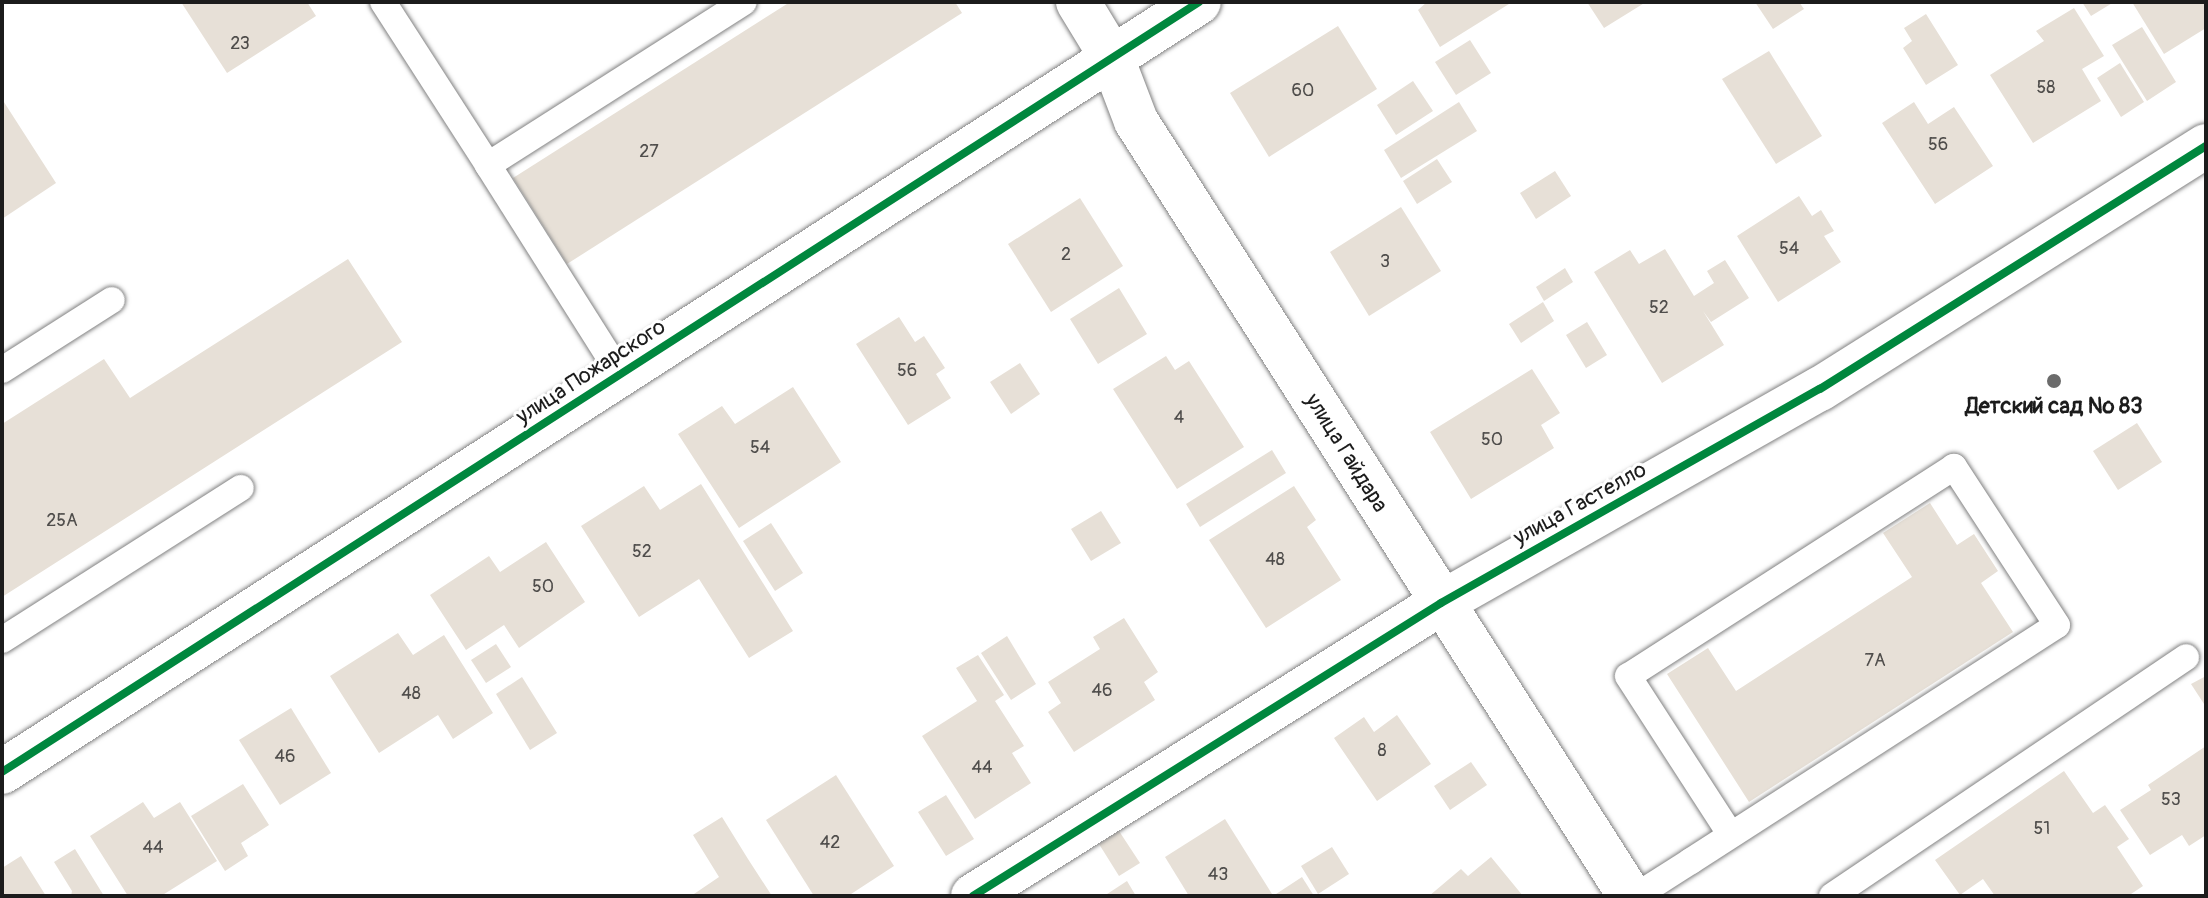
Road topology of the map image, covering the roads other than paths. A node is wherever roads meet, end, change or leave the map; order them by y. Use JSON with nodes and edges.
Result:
{"nodes":[{"id":1,"x":383,"y":2,"type":"edge"},
{"id":2,"x":744,"y":2,"type":"edge"},
{"id":3,"x":1078,"y":2,"type":"edge"},
{"id":4,"x":1199,"y":2,"type":"edge"},
{"id":5,"x":1112,"y":58,"type":"junction"},
{"id":6,"x":2206,"y":146,"type":"edge"},
{"id":7,"x":488,"y":165,"type":"junction"},
{"id":8,"x":112,"y":300,"type":"dead end"},
{"id":9,"x":2,"y":370,"type":"edge"},
{"id":10,"x":620,"y":374,"type":"junction"},
{"id":11,"x":241,"y":488,"type":"dead end"},
{"id":12,"x":1441,"y":603,"type":"junction"},
{"id":13,"x":2,"y":640,"type":"edge"},
{"id":14,"x":2186,"y":657,"type":"dead end"},
{"id":15,"x":2,"y":772,"type":"edge"},
{"id":16,"x":1731,"y":835,"type":"junction"},
{"id":17,"x":973,"y":896,"type":"edge"},
{"id":18,"x":1633,"y":896,"type":"edge"},
{"id":19,"x":1832,"y":896,"type":"edge"}],
"edges":[{"from":1,"to":7,"type":"lane"},
{"from":2,"to":7,"type":"lane"},
{"from":3,"to":5,"type":"street","name":"улица Гайдара"},
{"from":4,"to":5,"type":"street","name":"улица Пожарского"},
{"from":5,"to":10,"type":"street","name":"улица Пожарского"},
{"from":5,"to":12,"type":"street","name":"улица Гайдара"},
{"from":6,"to":12,"type":"street","name":"улица Гастелло"},
{"from":7,"to":10,"type":"lane"},
{"from":8,"to":9,"type":"lane"},
{"from":10,"to":15,"type":"street","name":"улица Пожарского"},
{"from":11,"to":13,"type":"lane"},
{"from":12,"to":17,"type":"street","name":"улица Гастелло"},
{"from":12,"to":18,"type":"street","name":"улица Гайдара"},
{"from":14,"to":19,"type":"lane"},
{"from":16,"to":16,"type":"lane"},
{"from":16,"to":18,"type":"lane"}]}
